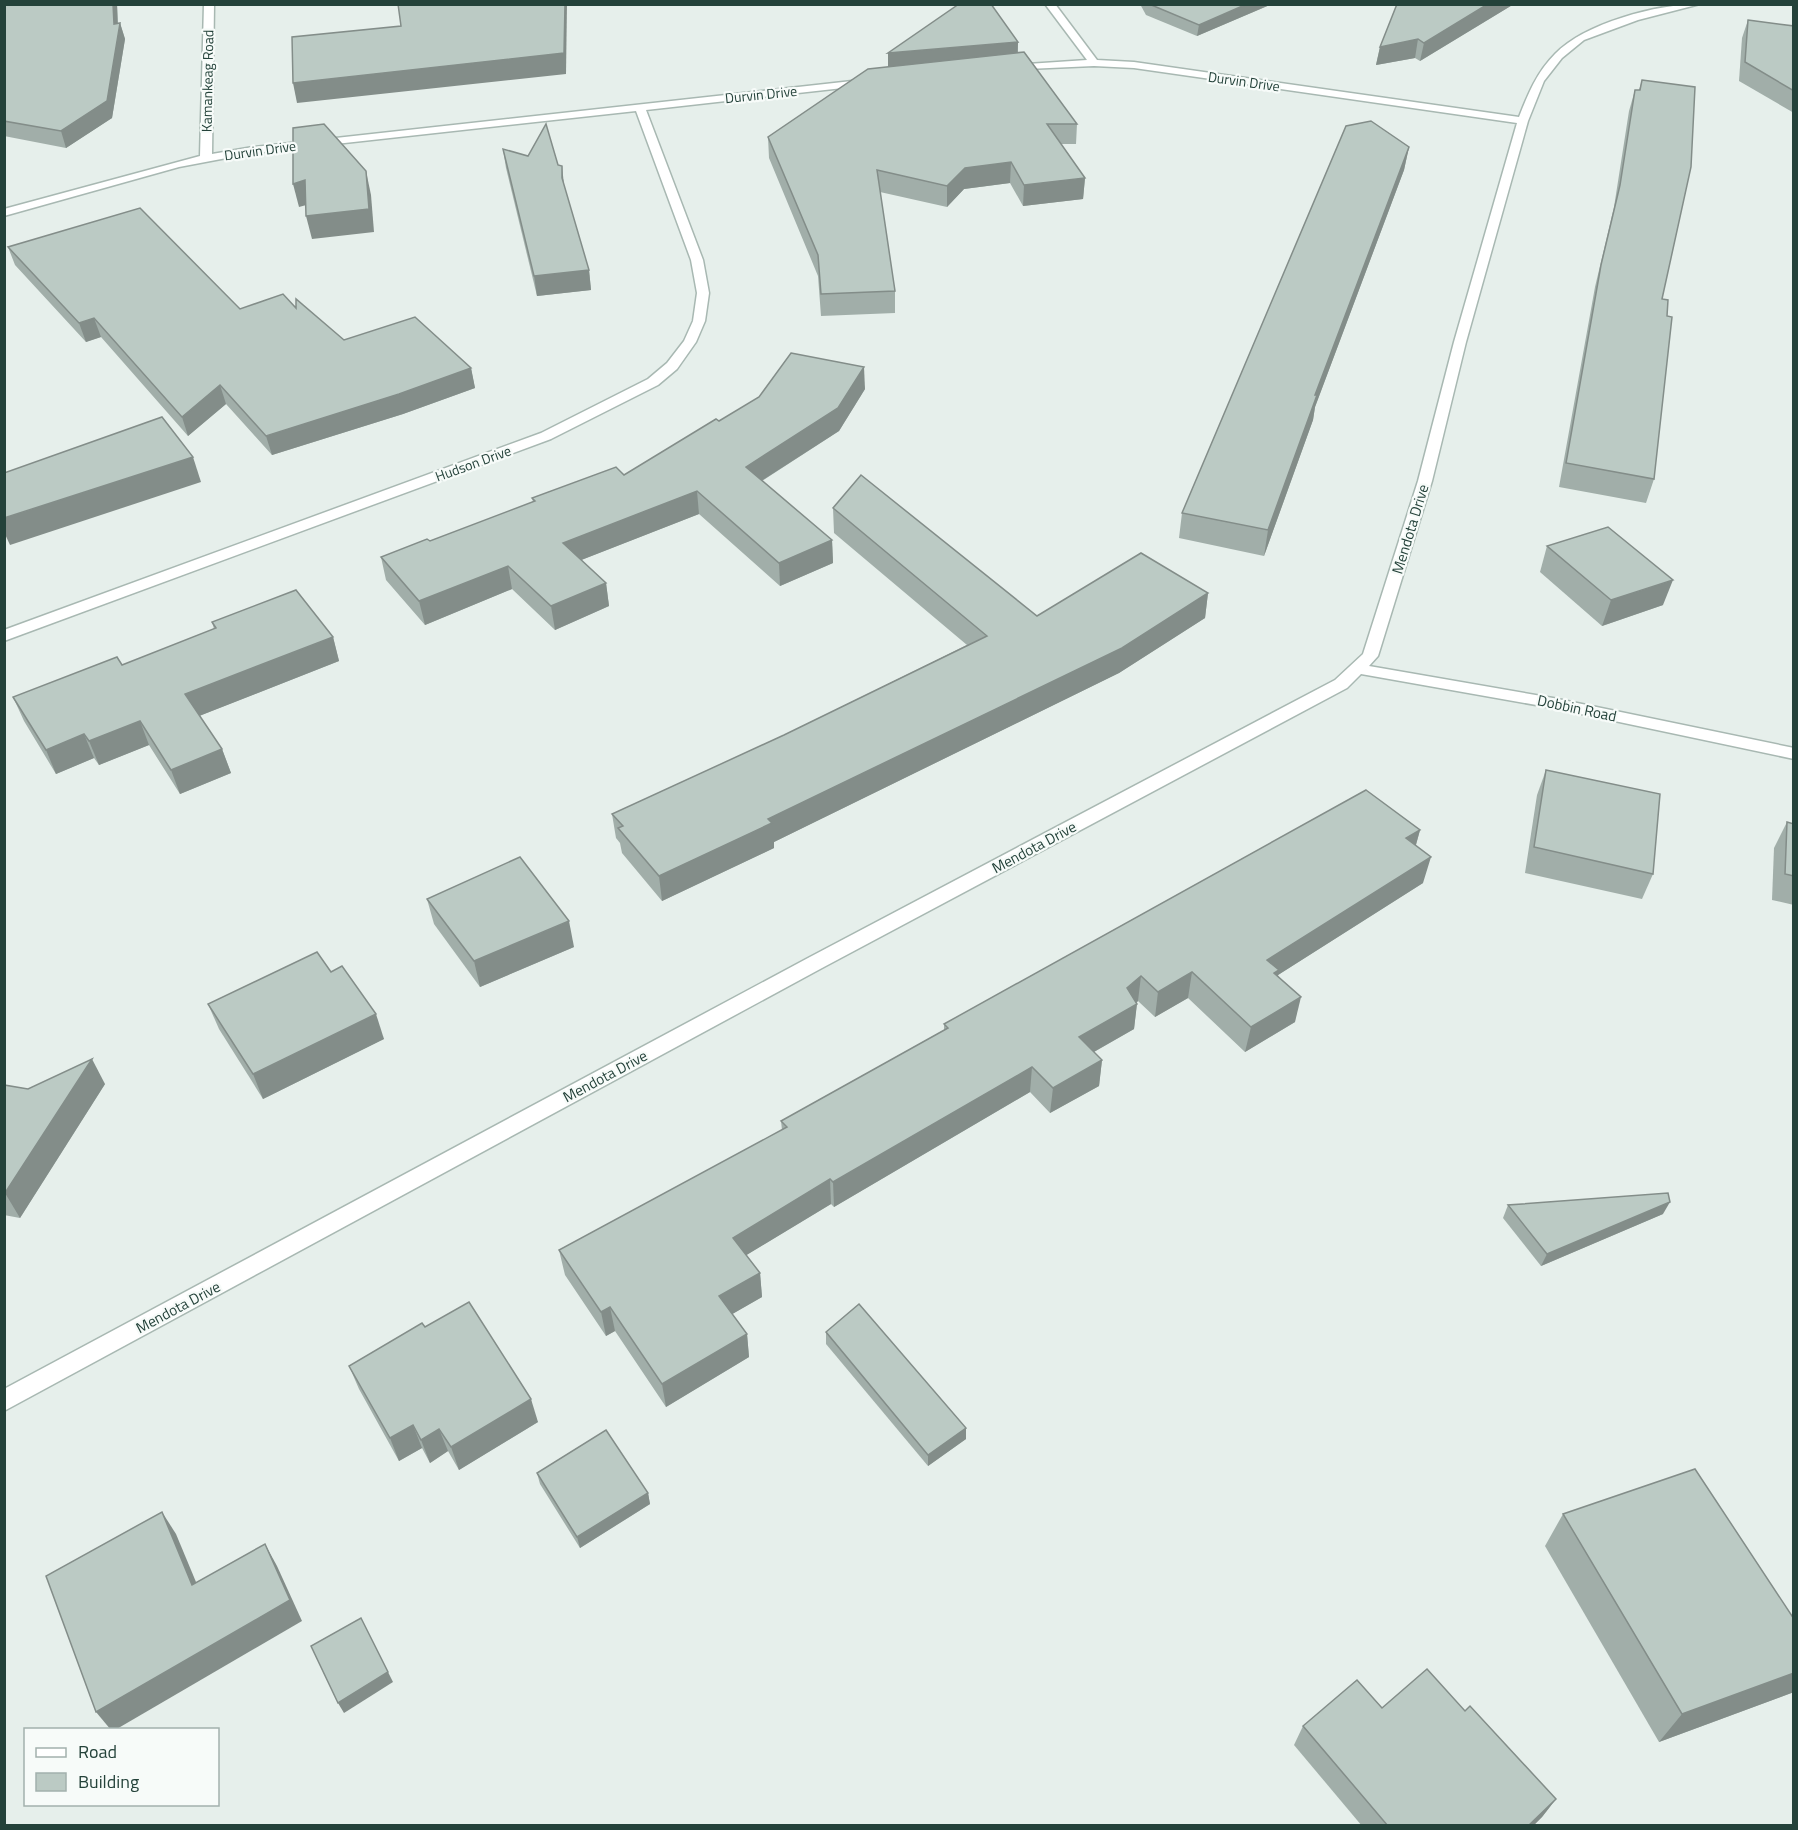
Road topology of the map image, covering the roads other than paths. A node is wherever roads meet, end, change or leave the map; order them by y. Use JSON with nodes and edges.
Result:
{"nodes":[{"id":1,"x":209,"y":4,"type":"edge"},
{"id":2,"x":1050,"y":4,"type":"edge"},
{"id":3,"x":1695,"y":4,"type":"edge"},
{"id":4,"x":1094,"y":63,"type":"junction"},
{"id":5,"x":996,"y":70,"type":"edge"},
{"id":6,"x":881,"y":81,"type":"edge"},
{"id":7,"x":640,"y":107,"type":"junction"},
{"id":8,"x":1523,"y":121,"type":"junction"},
{"id":9,"x":206,"y":158,"type":"junction"},
{"id":10,"x":4,"y":213,"type":"edge"},
{"id":11,"x":4,"y":636,"type":"edge"},
{"id":12,"x":1360,"y":669,"type":"junction"},
{"id":13,"x":1794,"y":754,"type":"edge"},
{"id":14,"x":4,"y":1401,"type":"edge"}],
"edges":[{"from":1,"to":9,"type":"street","name":"Kamankeag Road"},
{"from":2,"to":4,"type":"street"},
{"from":3,"to":8,"type":"street","name":"Mendota Drive"},
{"from":4,"to":5,"type":"street","name":"Durvin Drive"},
{"from":4,"to":8,"type":"street","name":"Durvin Drive"},
{"from":6,"to":7,"type":"street","name":"Durvin Drive"},
{"from":7,"to":9,"type":"street","name":"Durvin Drive"},
{"from":7,"to":11,"type":"street","name":"Hudson Drive"},
{"from":8,"to":12,"type":"street","name":"Mendota Drive"},
{"from":9,"to":10,"type":"street","name":"Durvin Drive"},
{"from":12,"to":13,"type":"street","name":"Dobbin Road"},
{"from":12,"to":14,"type":"street","name":"Mendota Drive"}]}
